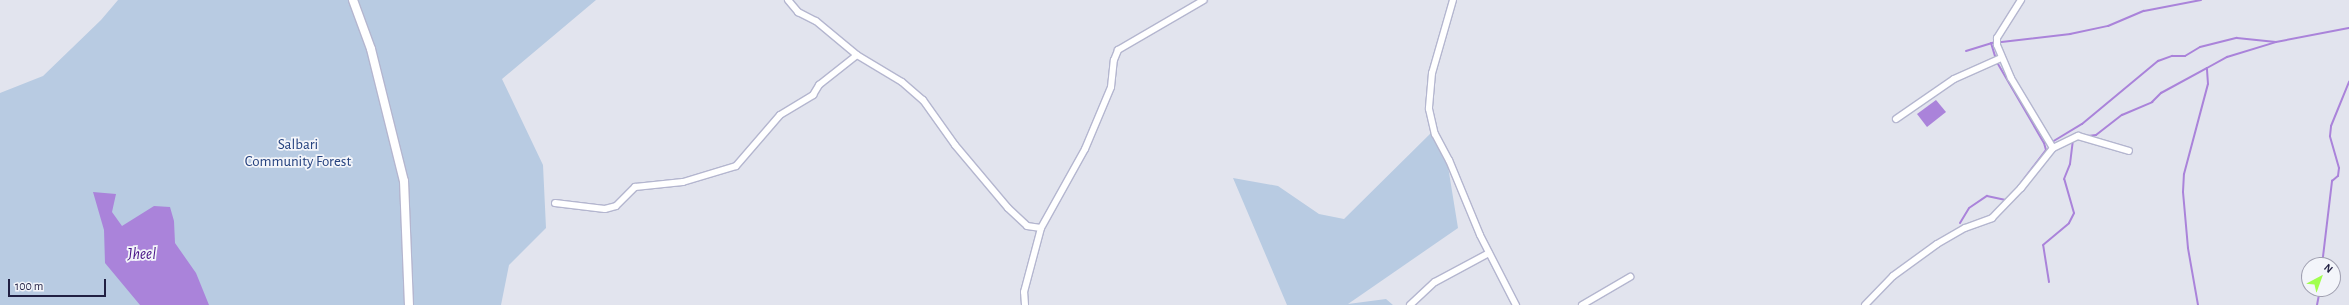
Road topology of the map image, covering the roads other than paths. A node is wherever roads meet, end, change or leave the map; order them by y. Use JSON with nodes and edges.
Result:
{"nodes":[{"id":1,"x":353,"y":0,"type":"edge"},
{"id":2,"x":788,"y":0,"type":"edge"},
{"id":3,"x":1204,"y":0,"type":"edge"},
{"id":4,"x":1453,"y":0,"type":"edge"},
{"id":5,"x":2022,"y":0,"type":"edge"},
{"id":6,"x":857,"y":56,"type":"junction"},
{"id":7,"x":2002,"y":58,"type":"junction"},
{"id":8,"x":1896,"y":119,"type":"dead end"},
{"id":9,"x":2053,"y":148,"type":"junction"},
{"id":10,"x":2129,"y":150,"type":"dead end"},
{"id":11,"x":555,"y":203,"type":"dead end"},
{"id":12,"x":1041,"y":228,"type":"junction"},
{"id":13,"x":1489,"y":253,"type":"junction"},
{"id":14,"x":1630,"y":277,"type":"dead end"},
{"id":15,"x":409,"y":305,"type":"edge"},
{"id":16,"x":1025,"y":305,"type":"edge"},
{"id":17,"x":1410,"y":305,"type":"edge"},
{"id":18,"x":1516,"y":305,"type":"edge"},
{"id":19,"x":1582,"y":305,"type":"edge"},
{"id":20,"x":1865,"y":305,"type":"edge"}],
"edges":[{"from":1,"to":15,"type":"street"},
{"from":2,"to":6,"type":"street"},
{"from":3,"to":12,"type":"street"},
{"from":4,"to":13,"type":"street"},
{"from":5,"to":7,"type":"street"},
{"from":6,"to":11,"type":"street"},
{"from":6,"to":12,"type":"street"},
{"from":7,"to":8,"type":"street"},
{"from":7,"to":9,"type":"street"},
{"from":9,"to":10,"type":"street"},
{"from":9,"to":20,"type":"street"},
{"from":12,"to":16,"type":"street"},
{"from":13,"to":17,"type":"street"},
{"from":13,"to":18,"type":"street"},
{"from":14,"to":19,"type":"street"}]}
